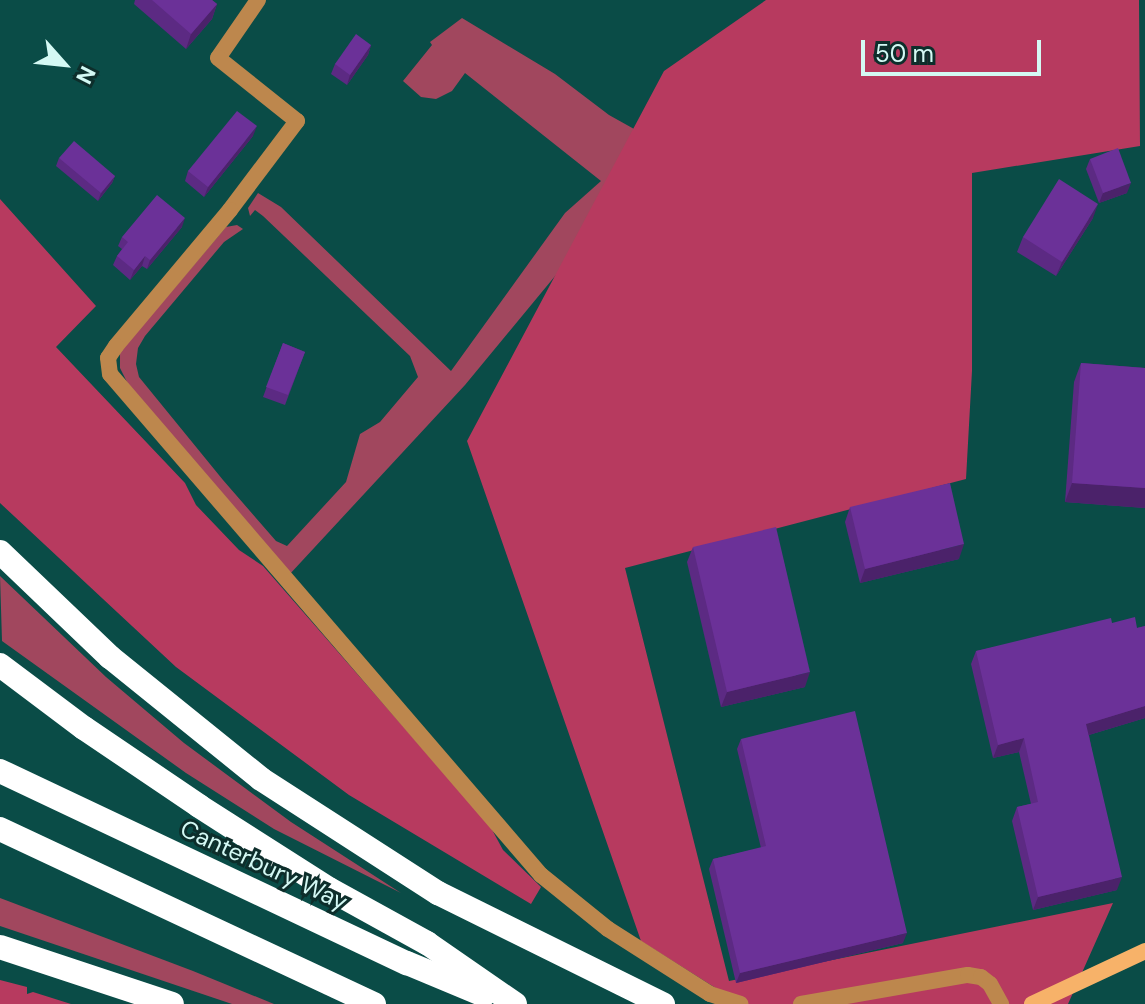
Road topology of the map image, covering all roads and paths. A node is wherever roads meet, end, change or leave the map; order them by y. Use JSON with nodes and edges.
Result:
{"nodes":[{"id":1,"x":258,"y":0,"type":"edge"},
{"id":2,"x":0,"y":552,"type":"edge"},
{"id":3,"x":0,"y":665,"type":"edge"},
{"id":4,"x":0,"y":771,"type":"edge"},
{"id":5,"x":0,"y":829,"type":"edge"},
{"id":6,"x":0,"y":947,"type":"edge"},
{"id":7,"x":1145,"y":951,"type":"edge"},
{"id":8,"x":172,"y":1004,"type":"edge"},
{"id":9,"x":374,"y":1004,"type":"edge"},
{"id":10,"x":507,"y":1004,"type":"edge"},
{"id":11,"x":515,"y":1004,"type":"edge"},
{"id":12,"x":663,"y":1004,"type":"edge"},
{"id":13,"x":740,"y":1004,"type":"edge"},
{"id":14,"x":801,"y":1004,"type":"edge"},
{"id":15,"x":1001,"y":1004,"type":"edge"},
{"id":16,"x":1032,"y":1004,"type":"edge"}],
"edges":[{"from":1,"to":13,"type":"street"},
{"from":2,"to":12,"type":"highway"},
{"from":3,"to":11,"type":"highway"},
{"from":4,"to":10,"type":"highway","name":"Canterbury Way"},
{"from":5,"to":9,"type":"highway"},
{"from":6,"to":8,"type":"highway"},
{"from":7,"to":16,"type":"main road"},
{"from":14,"to":15,"type":"street"}]}
